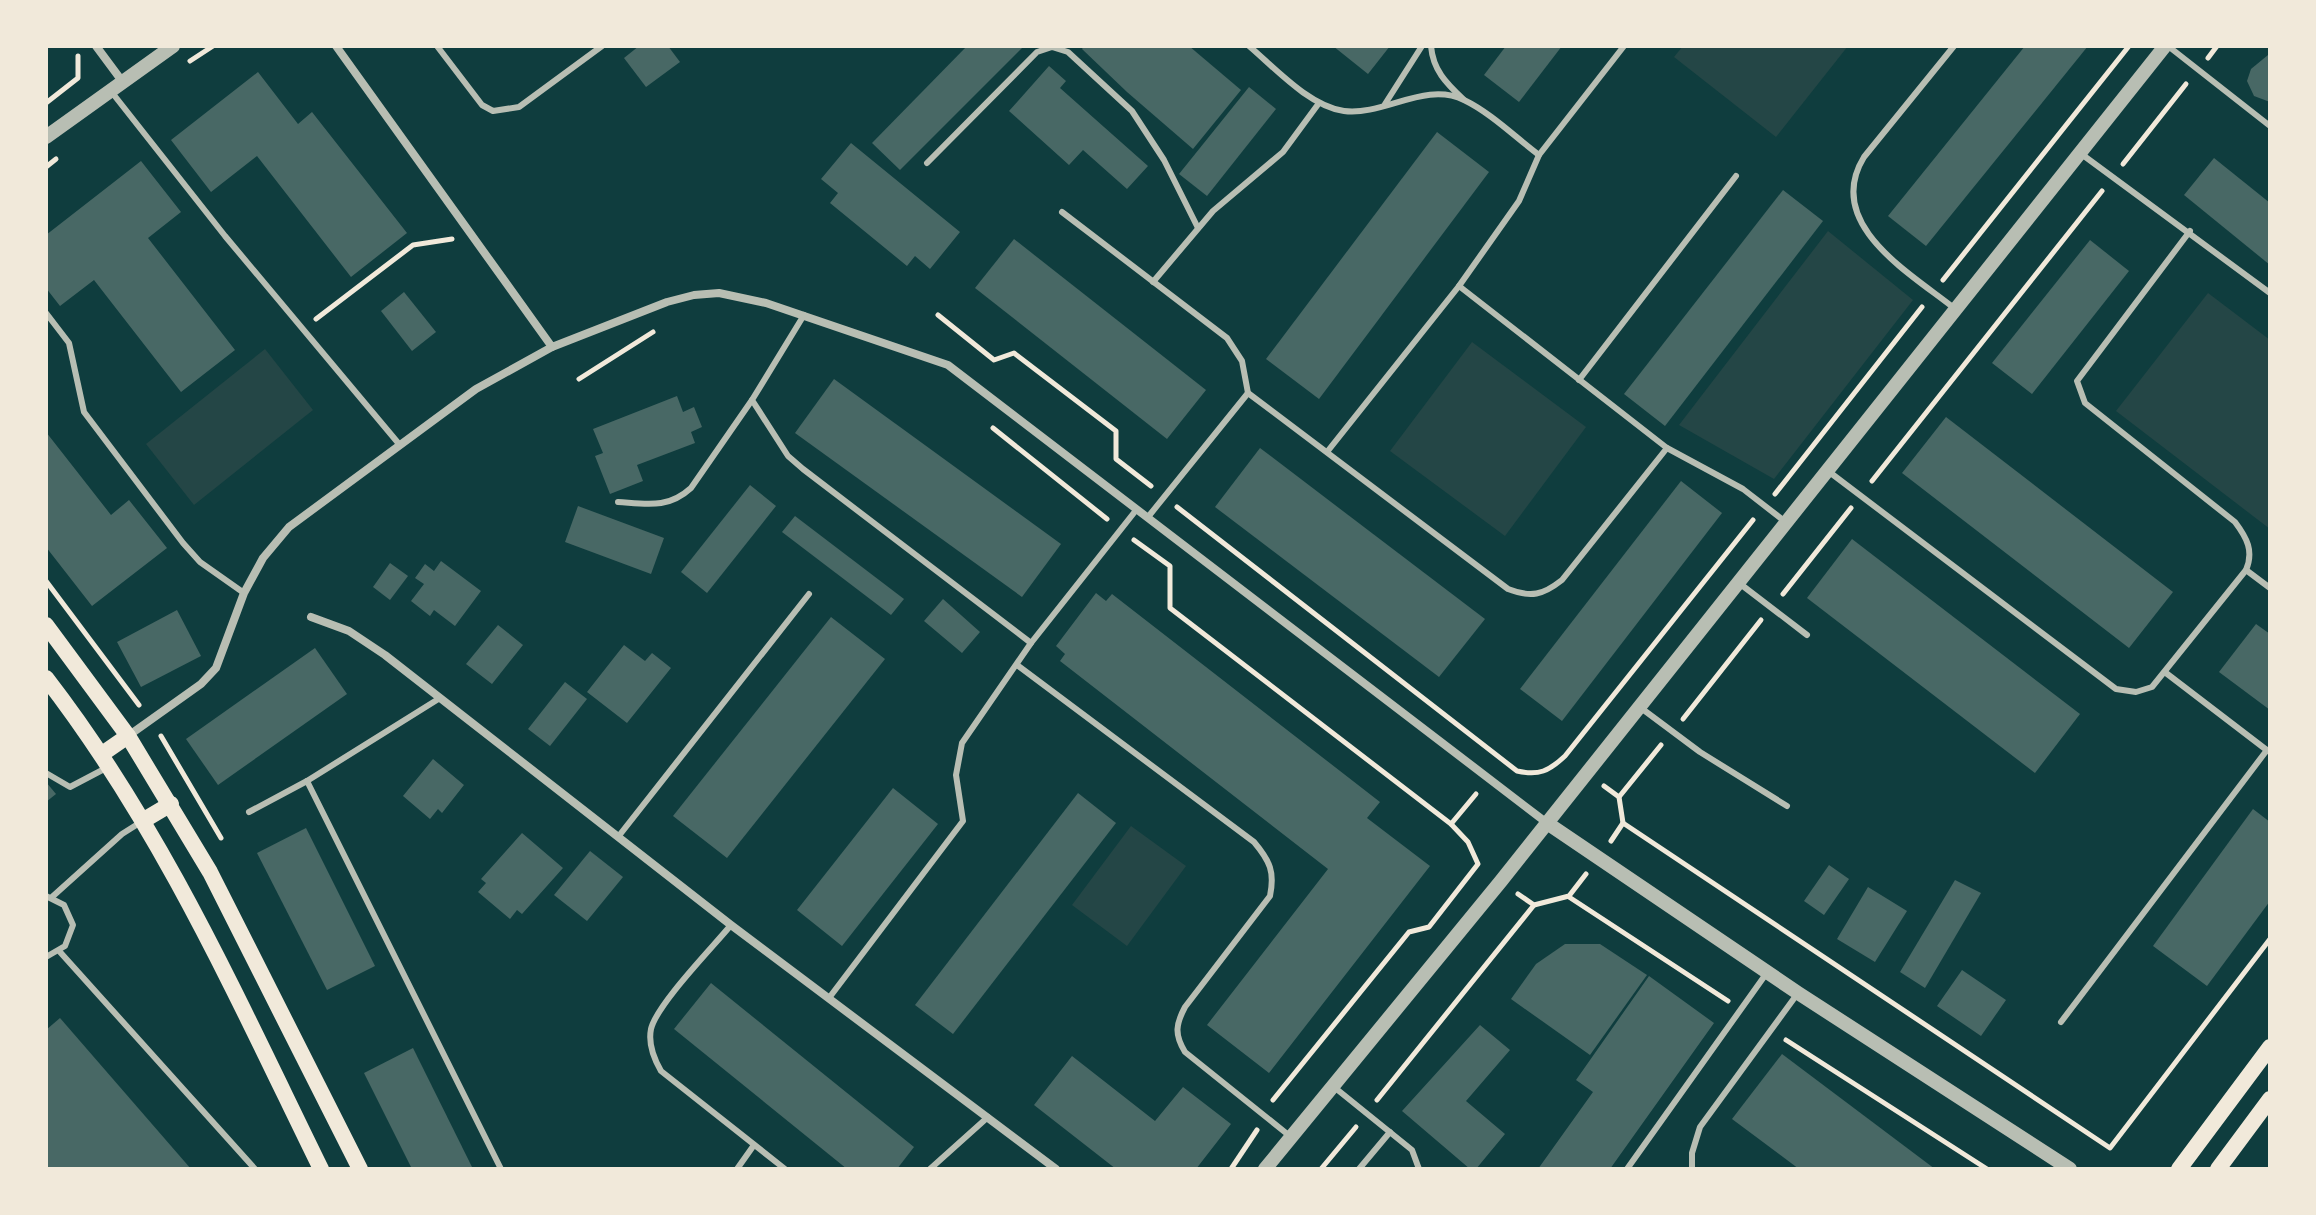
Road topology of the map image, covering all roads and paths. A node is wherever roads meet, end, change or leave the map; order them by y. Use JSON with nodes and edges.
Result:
{"nodes":[{"id":1,"x":96,"y":46,"type":"edge"},
{"id":2,"x":173,"y":46,"type":"edge"},
{"id":3,"x":336,"y":46,"type":"edge"},
{"id":4,"x":437,"y":46,"type":"edge"},
{"id":5,"x":602,"y":46,"type":"edge"},
{"id":6,"x":1249,"y":46,"type":"edge"},
{"id":7,"x":1422,"y":46,"type":"edge"},
{"id":8,"x":1431,"y":46,"type":"edge"},
{"id":9,"x":1624,"y":46,"type":"edge"},
{"id":10,"x":1954,"y":46,"type":"edge"},
{"id":11,"x":2129,"y":46,"type":"edge"},
{"id":12,"x":2167,"y":46,"type":"edge"},
{"id":13,"x":2217,"y":46,"type":"edge"},
{"id":14,"x":2198,"y":70,"type":"junction"},
{"id":15,"x":78,"y":78,"type":"dead end"},
{"id":16,"x":116,"y":86,"type":"junction"},
{"id":17,"x":1464,"y":100,"type":"junction"},
{"id":18,"x":46,"y":103,"type":"edge"},
{"id":19,"x":1319,"y":103,"type":"junction"},
{"id":20,"x":1384,"y":105,"type":"junction"},
{"id":21,"x":2270,"y":126,"type":"edge"},
{"id":22,"x":46,"y":137,"type":"edge"},
{"id":23,"x":2080,"y":153,"type":"junction"},
{"id":24,"x":1539,"y":155,"type":"junction"},
{"id":25,"x":927,"y":163,"type":"dead end"},
{"id":26,"x":1736,"y":176,"type":"dead end"},
{"id":27,"x":2112,"y":178,"type":"junction"},
{"id":28,"x":1062,"y":212,"type":"dead end"},
{"id":29,"x":1198,"y":228,"type":"junction"},
{"id":30,"x":2190,"y":231,"type":"junction"},
{"id":31,"x":443,"y":241,"type":"dead end"},
{"id":32,"x":1153,"y":282,"type":"junction"},
{"id":33,"x":1459,"y":286,"type":"junction"},
{"id":34,"x":1933,"y":292,"type":"junction"},
{"id":35,"x":2270,"y":293,"type":"edge"},
{"id":36,"x":1956,"y":309,"type":"junction"},
{"id":37,"x":46,"y":313,"type":"edge"},
{"id":38,"x":804,"y":315,"type":"junction"},
{"id":39,"x":938,"y":315,"type":"dead end"},
{"id":40,"x":665,"y":326,"type":"dead end"},
{"id":41,"x":303,"y":330,"type":"junction"},
{"id":42,"x":552,"y":347,"type":"junction"},
{"id":43,"x":579,"y":379,"type":"dead end"},
{"id":44,"x":1579,"y":380,"type":"junction"},
{"id":45,"x":1248,"y":393,"type":"junction"},
{"id":46,"x":752,"y":400,"type":"junction"},
{"id":47,"x":985,"y":422,"type":"dead end"},
{"id":48,"x":399,"y":444,"type":"junction"},
{"id":49,"x":1667,"y":448,"type":"junction"},
{"id":50,"x":1327,"y":452,"type":"junction"},
{"id":51,"x":1828,"y":471,"type":"junction"},
{"id":52,"x":1164,"y":497,"type":"junction"},
{"id":53,"x":1860,"y":497,"type":"junction"},
{"id":54,"x":618,"y":502,"type":"dead end"},
{"id":55,"x":1765,"y":506,"type":"junction"},
{"id":56,"x":1137,"y":509,"type":"junction"},
{"id":57,"x":1148,"y":517,"type":"junction"},
{"id":58,"x":1787,"y":523,"type":"junction"},
{"id":59,"x":1121,"y":530,"type":"junction"},
{"id":60,"x":2246,"y":570,"type":"junction"},
{"id":61,"x":1739,"y":583,"type":"junction"},
{"id":62,"x":2270,"y":588,"type":"edge"},
{"id":63,"x":244,"y":593,"type":"junction"},
{"id":64,"x":809,"y":594,"type":"dead end"},
{"id":65,"x":1771,"y":608,"type":"junction"},
{"id":66,"x":311,"y":617,"type":"dead end"},
{"id":67,"x":46,"y":625,"type":"edge"},
{"id":68,"x":1807,"y":635,"type":"dead end"},
{"id":69,"x":1031,"y":643,"type":"junction"},
{"id":70,"x":1017,"y":665,"type":"junction"},
{"id":71,"x":2166,"y":673,"type":"junction"},
{"id":72,"x":46,"y":678,"type":"edge"},
{"id":73,"x":440,"y":698,"type":"junction"},
{"id":74,"x":1640,"y":707,"type":"junction"},
{"id":75,"x":1672,"y":732,"type":"junction"},
{"id":76,"x":128,"y":736,"type":"junction"},
{"id":77,"x":2269,"y":751,"type":"edge"},
{"id":78,"x":106,"y":760,"type":"junction"},
{"id":79,"x":46,"y":773,"type":"edge"},
{"id":80,"x":307,"y":781,"type":"junction"},
{"id":81,"x":1619,"y":797,"type":"dead end"},
{"id":82,"x":171,"y":804,"type":"junction"},
{"id":83,"x":1787,"y":806,"type":"dead end"},
{"id":84,"x":249,"y":812,"type":"dead end"},
{"id":85,"x":144,"y":820,"type":"junction"},
{"id":86,"x":1547,"y":823,"type":"junction"},
{"id":87,"x":1623,"y":823,"type":"dead end"},
{"id":88,"x":618,"y":837,"type":"junction"},
{"id":89,"x":49,"y":896,"type":"edge"},
{"id":90,"x":1569,"y":896,"type":"dead end"},
{"id":91,"x":731,"y":925,"type":"junction"},
{"id":92,"x":2270,"y":939,"type":"edge"},
{"id":93,"x":60,"y":952,"type":"junction"},
{"id":94,"x":46,"y":957,"type":"edge"},
{"id":95,"x":1767,"y":972,"type":"junction"},
{"id":96,"x":1798,"y":993,"type":"junction"},
{"id":97,"x":829,"y":998,"type":"junction"},
{"id":98,"x":2061,"y":1022,"type":"dead end"},
{"id":99,"x":2270,"y":1047,"type":"edge"},
{"id":100,"x":1333,"y":1086,"type":"junction"},
{"id":101,"x":2270,"y":1099,"type":"edge"},
{"id":102,"x":1367,"y":1113,"type":"junction"},
{"id":103,"x":1265,"y":1116,"type":"junction"},
{"id":104,"x":988,"y":1117,"type":"junction"},
{"id":105,"x":1390,"y":1132,"type":"junction"},
{"id":106,"x":1291,"y":1137,"type":"junction"},
{"id":107,"x":754,"y":1145,"type":"junction"},
{"id":108,"x":1052,"y":1168,"type":"edge"},
{"id":109,"x":255,"y":1169,"type":"edge"},
{"id":110,"x":321,"y":1169,"type":"edge"},
{"id":111,"x":360,"y":1169,"type":"edge"},
{"id":112,"x":501,"y":1169,"type":"edge"},
{"id":113,"x":737,"y":1169,"type":"edge"},
{"id":114,"x":785,"y":1169,"type":"edge"},
{"id":115,"x":930,"y":1169,"type":"edge"},
{"id":116,"x":1231,"y":1169,"type":"edge"},
{"id":117,"x":1265,"y":1169,"type":"edge"},
{"id":118,"x":1321,"y":1169,"type":"edge"},
{"id":119,"x":1359,"y":1169,"type":"edge"},
{"id":120,"x":1419,"y":1169,"type":"edge"},
{"id":121,"x":1627,"y":1169,"type":"edge"},
{"id":122,"x":1692,"y":1169,"type":"edge"},
{"id":123,"x":2070,"y":1169,"type":"edge"},
{"id":124,"x":2179,"y":1169,"type":"edge"},
{"id":125,"x":2218,"y":1169,"type":"edge"}],
"edges":[{"from":1,"to":16,"type":"street"},
{"from":2,"to":16,"type":"street"},
{"from":3,"to":42,"type":"street"},
{"from":4,"to":5,"type":"lane"},
{"from":6,"to":19,"type":"lane"},
{"from":7,"to":20,"type":"lane"},
{"from":8,"to":17,"type":"lane"},
{"from":9,"to":24,"type":"lane"},
{"from":10,"to":34,"type":"lane"},
{"from":11,"to":34,"type":"path"},
{"from":12,"to":14,"type":"lane"},
{"from":12,"to":23,"type":"street"},
{"from":13,"to":14,"type":"path"},
{"from":14,"to":21,"type":"lane"},
{"from":14,"to":27,"type":"path"},
{"from":15,"to":18,"type":"path"},
{"from":16,"to":22,"type":"street"},
{"from":16,"to":41,"type":"lane"},
{"from":17,"to":20,"type":"lane"},
{"from":17,"to":24,"type":"lane"},
{"from":19,"to":20,"type":"lane"},
{"from":19,"to":29,"type":"lane"},
{"from":23,"to":27,"type":"lane"},
{"from":23,"to":36,"type":"street"},
{"from":24,"to":33,"type":"lane"},
{"from":25,"to":29,"type":"lane"},
{"from":26,"to":44,"type":"lane"},
{"from":27,"to":30,"type":"lane"},
{"from":27,"to":53,"type":"path"},
{"from":28,"to":32,"type":"lane"},
{"from":29,"to":32,"type":"lane"},
{"from":30,"to":35,"type":"lane"},
{"from":30,"to":60,"type":"lane"},
{"from":31,"to":41,"type":"path"},
{"from":32,"to":45,"type":"lane"},
{"from":33,"to":44,"type":"lane"},
{"from":33,"to":50,"type":"lane"},
{"from":34,"to":36,"type":"lane"},
{"from":34,"to":55,"type":"path"},
{"from":36,"to":51,"type":"street"},
{"from":37,"to":63,"type":"lane"},
{"from":38,"to":42,"type":"street"},
{"from":38,"to":46,"type":"lane"},
{"from":38,"to":56,"type":"street"},
{"from":39,"to":52,"type":"path"},
{"from":40,"to":43,"type":"path"},
{"from":41,"to":48,"type":"lane"},
{"from":42,"to":48,"type":"street"},
{"from":44,"to":49,"type":"lane"},
{"from":45,"to":50,"type":"lane"},
{"from":45,"to":52,"type":"lane"},
{"from":46,"to":54,"type":"lane"},
{"from":46,"to":69,"type":"lane"},
{"from":47,"to":59,"type":"path"},
{"from":48,"to":63,"type":"street"},
{"from":49,"to":50,"type":"lane"},
{"from":49,"to":55,"type":"lane"},
{"from":51,"to":53,"type":"lane"},
{"from":51,"to":58,"type":"street"},
{"from":52,"to":55,"type":"path"},
{"from":52,"to":57,"type":"lane"},
{"from":53,"to":65,"type":"path"},
{"from":53,"to":71,"type":"lane"},
{"from":55,"to":58,"type":"lane"},
{"from":56,"to":57,"type":"street"},
{"from":56,"to":59,"type":"lane"},
{"from":57,"to":86,"type":"street"},
{"from":58,"to":61,"type":"street"},
{"from":59,"to":69,"type":"lane"},
{"from":59,"to":103,"type":"path"},
{"from":60,"to":62,"type":"lane"},
{"from":60,"to":71,"type":"lane"},
{"from":61,"to":65,"type":"lane"},
{"from":61,"to":74,"type":"street"},
{"from":63,"to":76,"type":"street"},
{"from":64,"to":88,"type":"lane"},
{"from":65,"to":68,"type":"lane"},
{"from":65,"to":75,"type":"path"},
{"from":66,"to":73,"type":"street"},
{"from":67,"to":76,"type":"main road"},
{"from":69,"to":70,"type":"lane"},
{"from":70,"to":97,"type":"lane"},
{"from":70,"to":103,"type":"lane"},
{"from":71,"to":77,"type":"lane"},
{"from":72,"to":78,"type":"main road"},
{"from":73,"to":80,"type":"lane"},
{"from":73,"to":88,"type":"street"},
{"from":74,"to":75,"type":"lane"},
{"from":74,"to":86,"type":"street"},
{"from":75,"to":81,"type":"path"},
{"from":75,"to":83,"type":"lane"},
{"from":76,"to":78,"type":"main road"},
{"from":76,"to":82,"type":"main road"},
{"from":77,"to":98,"type":"lane"},
{"from":78,"to":79,"type":"lane"},
{"from":78,"to":85,"type":"main road"},
{"from":80,"to":84,"type":"lane"},
{"from":80,"to":112,"type":"lane"},
{"from":82,"to":85,"type":"main road"},
{"from":82,"to":111,"type":"main road"},
{"from":85,"to":89,"type":"lane"},
{"from":85,"to":110,"type":"main road"},
{"from":86,"to":95,"type":"street"},
{"from":86,"to":100,"type":"street"},
{"from":87,"to":92,"type":"path"},
{"from":88,"to":91,"type":"street"},
{"from":89,"to":93,"type":"lane"},
{"from":90,"to":102,"type":"path"},
{"from":91,"to":97,"type":"street"},
{"from":91,"to":107,"type":"lane"},
{"from":93,"to":94,"type":"lane"},
{"from":93,"to":109,"type":"lane"},
{"from":95,"to":96,"type":"street"},
{"from":95,"to":121,"type":"lane"},
{"from":96,"to":122,"type":"lane"},
{"from":96,"to":123,"type":"street"},
{"from":97,"to":104,"type":"street"},
{"from":99,"to":124,"type":"main road"},
{"from":100,"to":102,"type":"lane"},
{"from":100,"to":106,"type":"street"},
{"from":101,"to":125,"type":"main road"},
{"from":102,"to":105,"type":"lane"},
{"from":102,"to":118,"type":"path"},
{"from":103,"to":106,"type":"lane"},
{"from":103,"to":116,"type":"path"},
{"from":104,"to":108,"type":"street"},
{"from":104,"to":115,"type":"lane"},
{"from":105,"to":119,"type":"lane"},
{"from":105,"to":120,"type":"lane"},
{"from":106,"to":117,"type":"street"},
{"from":107,"to":113,"type":"lane"},
{"from":107,"to":114,"type":"lane"}]}
